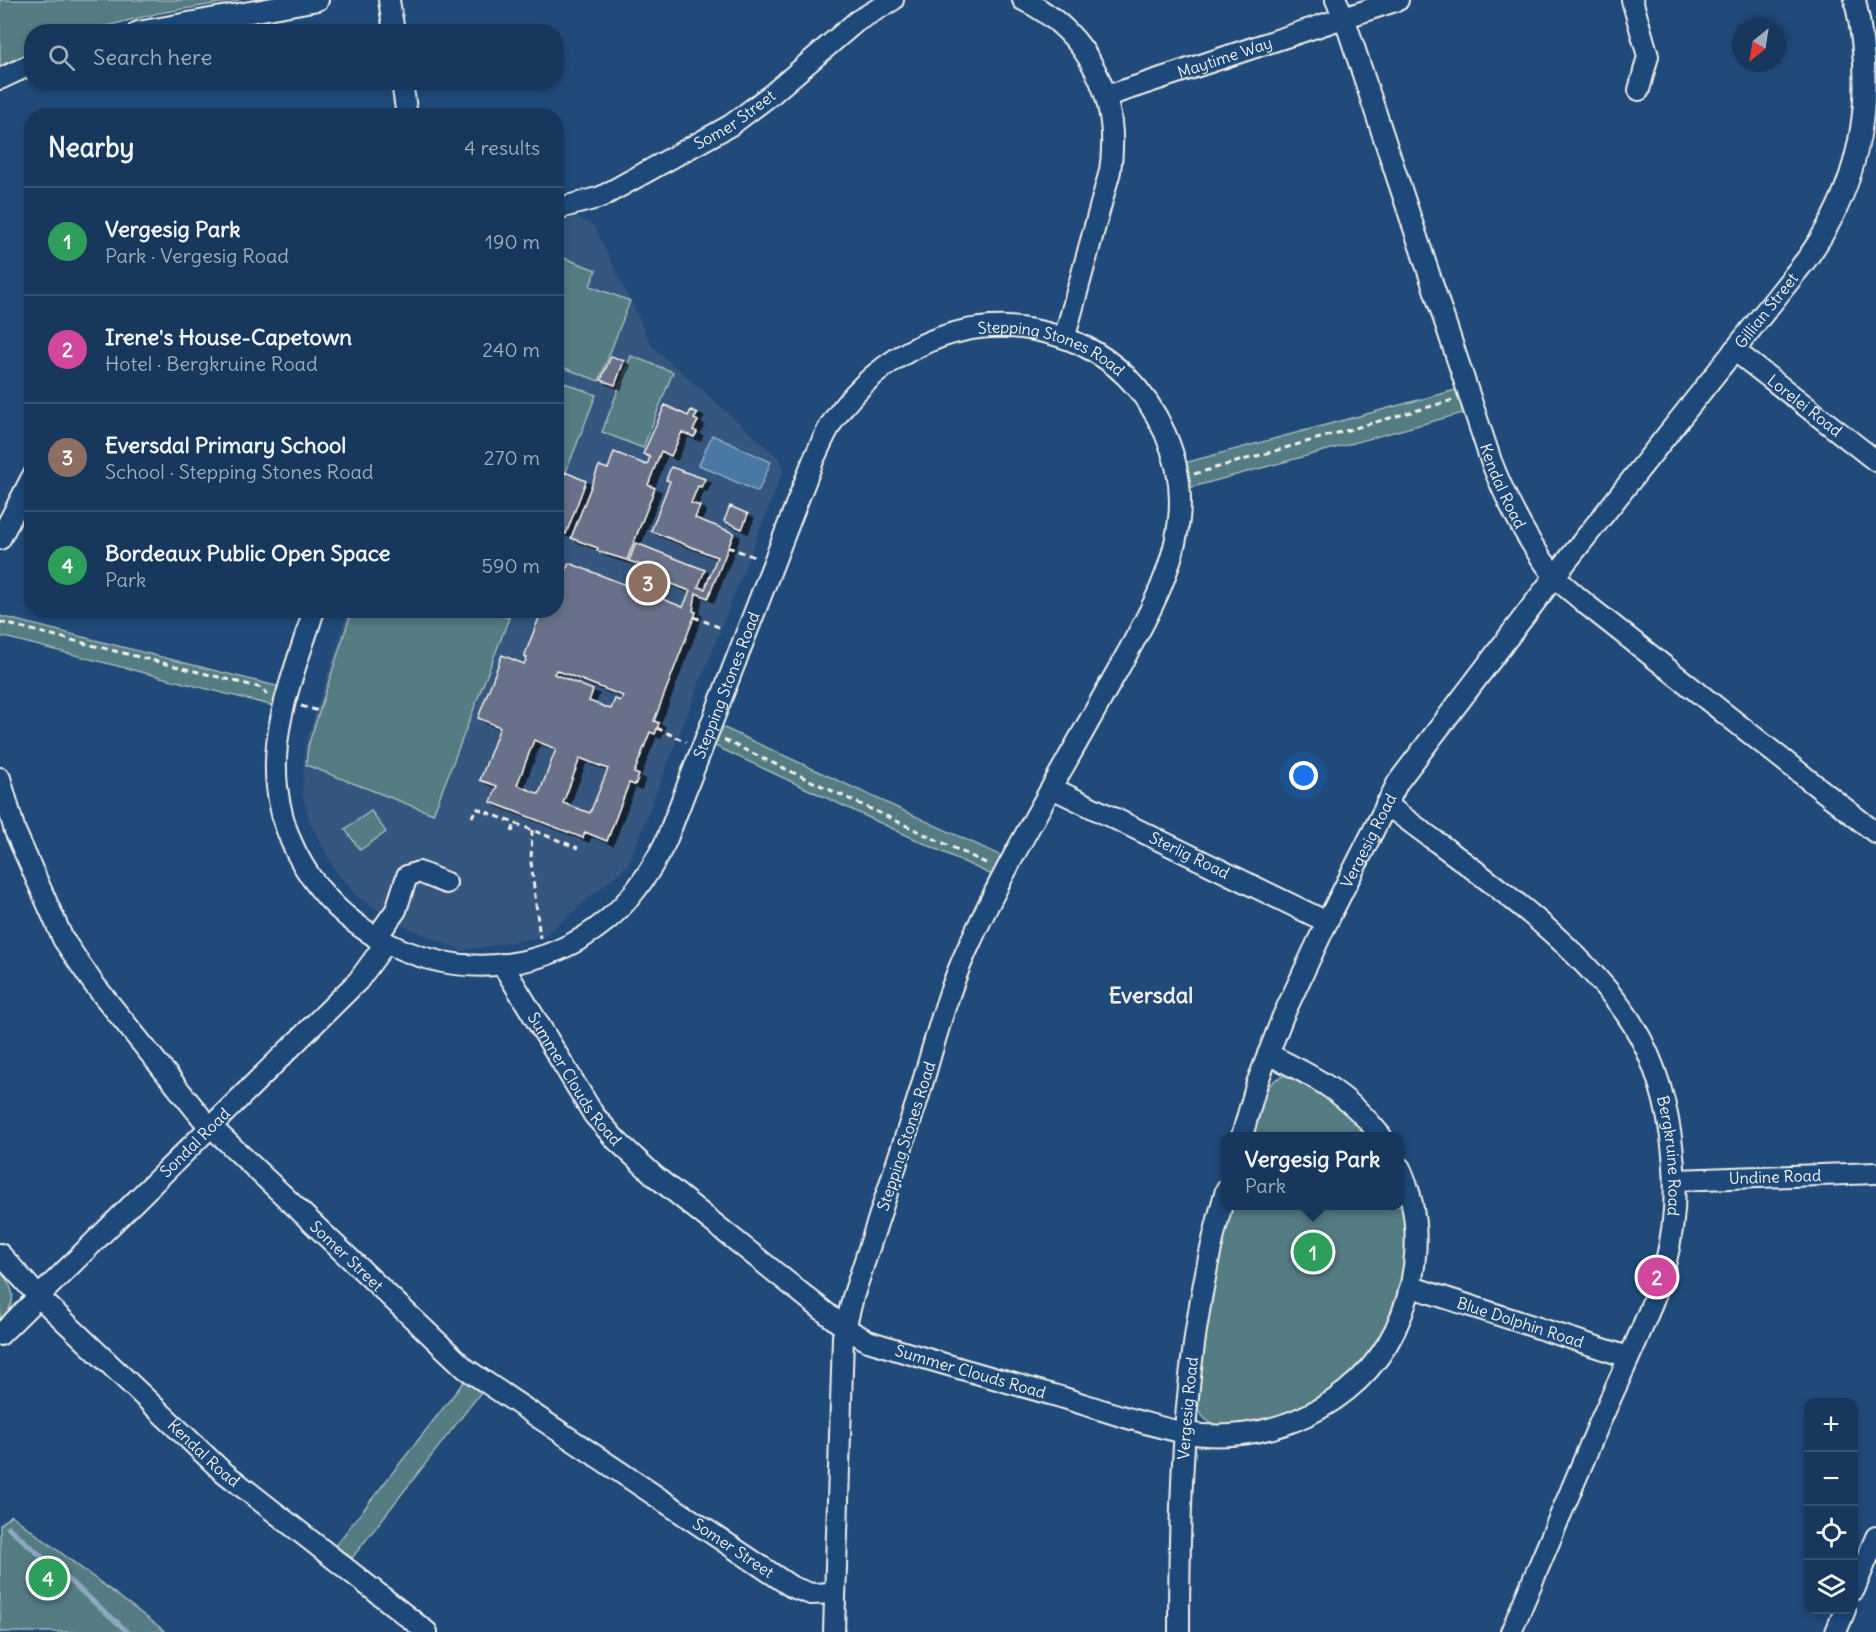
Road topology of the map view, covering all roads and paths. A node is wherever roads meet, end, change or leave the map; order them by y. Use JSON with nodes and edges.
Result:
{"nodes":[{"id":1,"x":318,"y":0,"type":"edge"},
{"id":2,"x":389,"y":0,"type":"edge"},
{"id":3,"x":893,"y":0,"type":"edge"},
{"id":4,"x":1023,"y":0,"type":"edge"},
{"id":5,"x":1398,"y":0,"type":"edge"},
{"id":6,"x":1632,"y":0,"type":"edge"},
{"id":7,"x":1855,"y":0,"type":"edge"},
{"id":8,"x":1340,"y":9,"type":"edge"},
{"id":9,"x":183,"y":24,"type":"edge"},
{"id":10,"x":393,"y":24,"type":"edge"},
{"id":11,"x":24,"y":68,"type":"edge"},
{"id":12,"x":0,"y":79,"type":"edge"},
{"id":13,"x":403,"y":90,"type":"edge"},
{"id":14,"x":1639,"y":90,"type":"dead end"},
{"id":15,"x":1107,"y":96,"type":"junction"},
{"id":16,"x":406,"y":108,"type":"edge"},
{"id":17,"x":564,"y":207,"type":"edge"},
{"id":18,"x":1065,"y":336,"type":"junction"},
{"id":19,"x":1734,"y":350,"type":"junction"},
{"id":20,"x":1469,"y":395,"type":"junction"},
{"id":21,"x":1876,"y":461,"type":"edge"},
{"id":22,"x":1178,"y":479,"type":"junction"},
{"id":23,"x":24,"y":492,"type":"edge"},
{"id":24,"x":0,"y":536,"type":"edge"},
{"id":25,"x":728,"y":547,"type":"dead end"},
{"id":26,"x":773,"y":564,"type":"junction"},
{"id":27,"x":1554,"y":576,"type":"junction"},
{"id":28,"x":694,"y":617,"type":"dead end"},
{"id":29,"x":312,"y":618,"type":"edge"},
{"id":30,"x":0,"y":621,"type":"edge"},
{"id":31,"x":721,"y":628,"type":"dead end"},
{"id":32,"x":306,"y":708,"type":"dead end"},
{"id":33,"x":320,"y":711,"type":"dead end"},
{"id":34,"x":282,"y":713,"type":"junction"},
{"id":35,"x":657,"y":728,"type":"dead end"},
{"id":36,"x":718,"y":738,"type":"dead end"},
{"id":37,"x":693,"y":746,"type":"dead end"},
{"id":38,"x":0,"y":778,"type":"edge"},
{"id":39,"x":1052,"y":788,"type":"junction"},
{"id":40,"x":1386,"y":804,"type":"junction"},
{"id":41,"x":472,"y":816,"type":"dead end"},
{"id":42,"x":515,"y":823,"type":"junction"},
{"id":43,"x":532,"y":830,"type":"junction"},
{"id":44,"x":512,"y":832,"type":"dead end"},
{"id":45,"x":1876,"y":833,"type":"edge"},
{"id":46,"x":578,"y":848,"type":"dead end"},
{"id":47,"x":1006,"y":872,"type":"junction"},
{"id":48,"x":446,"y":883,"type":"dead end"},
{"id":49,"x":1327,"y":922,"type":"junction"},
{"id":50,"x":380,"y":941,"type":"junction"},
{"id":51,"x":543,"y":954,"type":"junction"},
{"id":52,"x":502,"y":964,"type":"junction"},
{"id":53,"x":1268,"y":1054,"type":"junction"},
{"id":54,"x":212,"y":1127,"type":"junction"},
{"id":55,"x":1244,"y":1132,"type":"edge"},
{"id":56,"x":1377,"y":1132,"type":"edge"},
{"id":57,"x":1876,"y":1173,"type":"edge"},
{"id":58,"x":1404,"y":1180,"type":"edge"},
{"id":59,"x":1674,"y":1180,"type":"junction"},
{"id":60,"x":1221,"y":1209,"type":"edge"},
{"id":61,"x":0,"y":1254,"type":"edge"},
{"id":62,"x":1412,"y":1287,"type":"junction"},
{"id":63,"x":39,"y":1297,"type":"junction"},
{"id":64,"x":845,"y":1328,"type":"junction"},
{"id":65,"x":0,"y":1335,"type":"edge"},
{"id":66,"x":1628,"y":1357,"type":"junction"},
{"id":67,"x":1182,"y":1432,"type":"junction"},
{"id":68,"x":1876,"y":1537,"type":"edge"},
{"id":69,"x":1858,"y":1580,"type":"edge"},
{"id":70,"x":835,"y":1593,"type":"junction"},
{"id":71,"x":1843,"y":1614,"type":"edge"},
{"id":72,"x":427,"y":1632,"type":"edge"},
{"id":73,"x":834,"y":1632,"type":"edge"},
{"id":74,"x":1179,"y":1632,"type":"edge"},
{"id":75,"x":1510,"y":1632,"type":"edge"},
{"id":76,"x":1836,"y":1632,"type":"edge"}],
"edges":[{"from":1,"to":9,"type":"street"},
{"from":2,"to":10,"type":"street"},
{"from":3,"to":17,"type":"street","name":"Somer Street"},
{"from":4,"to":15,"type":"street"},
{"from":5,"to":8,"type":"street","name":"Maytime Way"},
{"from":6,"to":14,"type":"street"},
{"from":7,"to":19,"type":"street","name":"Gillian Street"},
{"from":8,"to":15,"type":"street","name":"Maytime Way"},
{"from":8,"to":20,"type":"street","name":"Kendal Road"},
{"from":11,"to":12,"type":"street"},
{"from":13,"to":16,"type":"street"},
{"from":15,"to":18,"type":"street"},
{"from":18,"to":22,"type":"street","name":"Stepping Stones Road"},
{"from":18,"to":26,"type":"street","name":"Stepping Stones Road"},
{"from":19,"to":21,"type":"street","name":"Lorelei Road"},
{"from":19,"to":27,"type":"street","name":"Gillian Street"},
{"from":20,"to":22,"type":"path"},
{"from":20,"to":27,"type":"street","name":"Kendal Road"},
{"from":22,"to":39,"type":"street","name":"Stepping Stones Road"},
{"from":23,"to":24,"type":"street"},
{"from":25,"to":26,"type":"path"},
{"from":26,"to":51,"type":"street","name":"Stepping Stones Road"},
{"from":27,"to":40,"type":"street","name":"Vergesig Road"},
{"from":27,"to":45,"type":"street","name":"Kendal Road"},
{"from":28,"to":31,"type":"path"},
{"from":29,"to":34,"type":"street","name":"Stepping Stones Road"},
{"from":30,"to":34,"type":"path"},
{"from":32,"to":33,"type":"path"},
{"from":34,"to":50,"type":"street","name":"Stepping Stones Road"},
{"from":35,"to":37,"type":"path"},
{"from":36,"to":47,"type":"path"},
{"from":38,"to":54,"type":"street","name":"Somer Street"},
{"from":39,"to":47,"type":"street","name":"Stepping Stones Road"},
{"from":39,"to":49,"type":"street","name":"Sterlig Road"},
{"from":40,"to":49,"type":"street","name":"Vergesig Road"},
{"from":40,"to":59,"type":"street","name":"Bergkruine Road"},
{"from":41,"to":42,"type":"path"},
{"from":42,"to":43,"type":"path"},
{"from":42,"to":44,"type":"path"},
{"from":43,"to":46,"type":"path"},
{"from":43,"to":51,"type":"path"},
{"from":47,"to":64,"type":"street","name":"Stepping Stones Road"},
{"from":48,"to":50,"type":"street","name":"Sondal Road"},
{"from":49,"to":53,"type":"street","name":"Vergesig Road"},
{"from":50,"to":52,"type":"street","name":"Stepping Stones Road"},
{"from":50,"to":54,"type":"street","name":"Sondal Road"},
{"from":51,"to":52,"type":"street","name":"Stepping Stones Road"},
{"from":52,"to":64,"type":"street","name":"Summer Clouds Road"},
{"from":53,"to":55,"type":"street","name":"Vergesig Road"},
{"from":53,"to":56,"type":"street"},
{"from":54,"to":63,"type":"street","name":"Sondal Road"},
{"from":54,"to":70,"type":"street","name":"Somer Street"},
{"from":57,"to":59,"type":"street","name":"Undine Road"},
{"from":58,"to":62,"type":"street","name":"Summer Clouds Road"},
{"from":59,"to":66,"type":"street","name":"Bergkruine Road"},
{"from":60,"to":67,"type":"street","name":"Vergesig Road"},
{"from":61,"to":63,"type":"street","name":"Kendal Road"},
{"from":62,"to":66,"type":"street","name":"Blue Dolphin Road"},
{"from":62,"to":67,"type":"street","name":"Summer Clouds Road"},
{"from":63,"to":65,"type":"street","name":"Sondal Road"},
{"from":63,"to":72,"type":"street","name":"Kendal Road"},
{"from":64,"to":67,"type":"street","name":"Summer Clouds Road"},
{"from":64,"to":70,"type":"street","name":"Stepping Stones Road"},
{"from":66,"to":75,"type":"street","name":"Bergkruine Road"},
{"from":67,"to":74,"type":"street","name":"Vergesig Road"},
{"from":68,"to":69,"type":"street"},
{"from":70,"to":73,"type":"street","name":"Stepping Stones Road"},
{"from":71,"to":76,"type":"street"}]}
